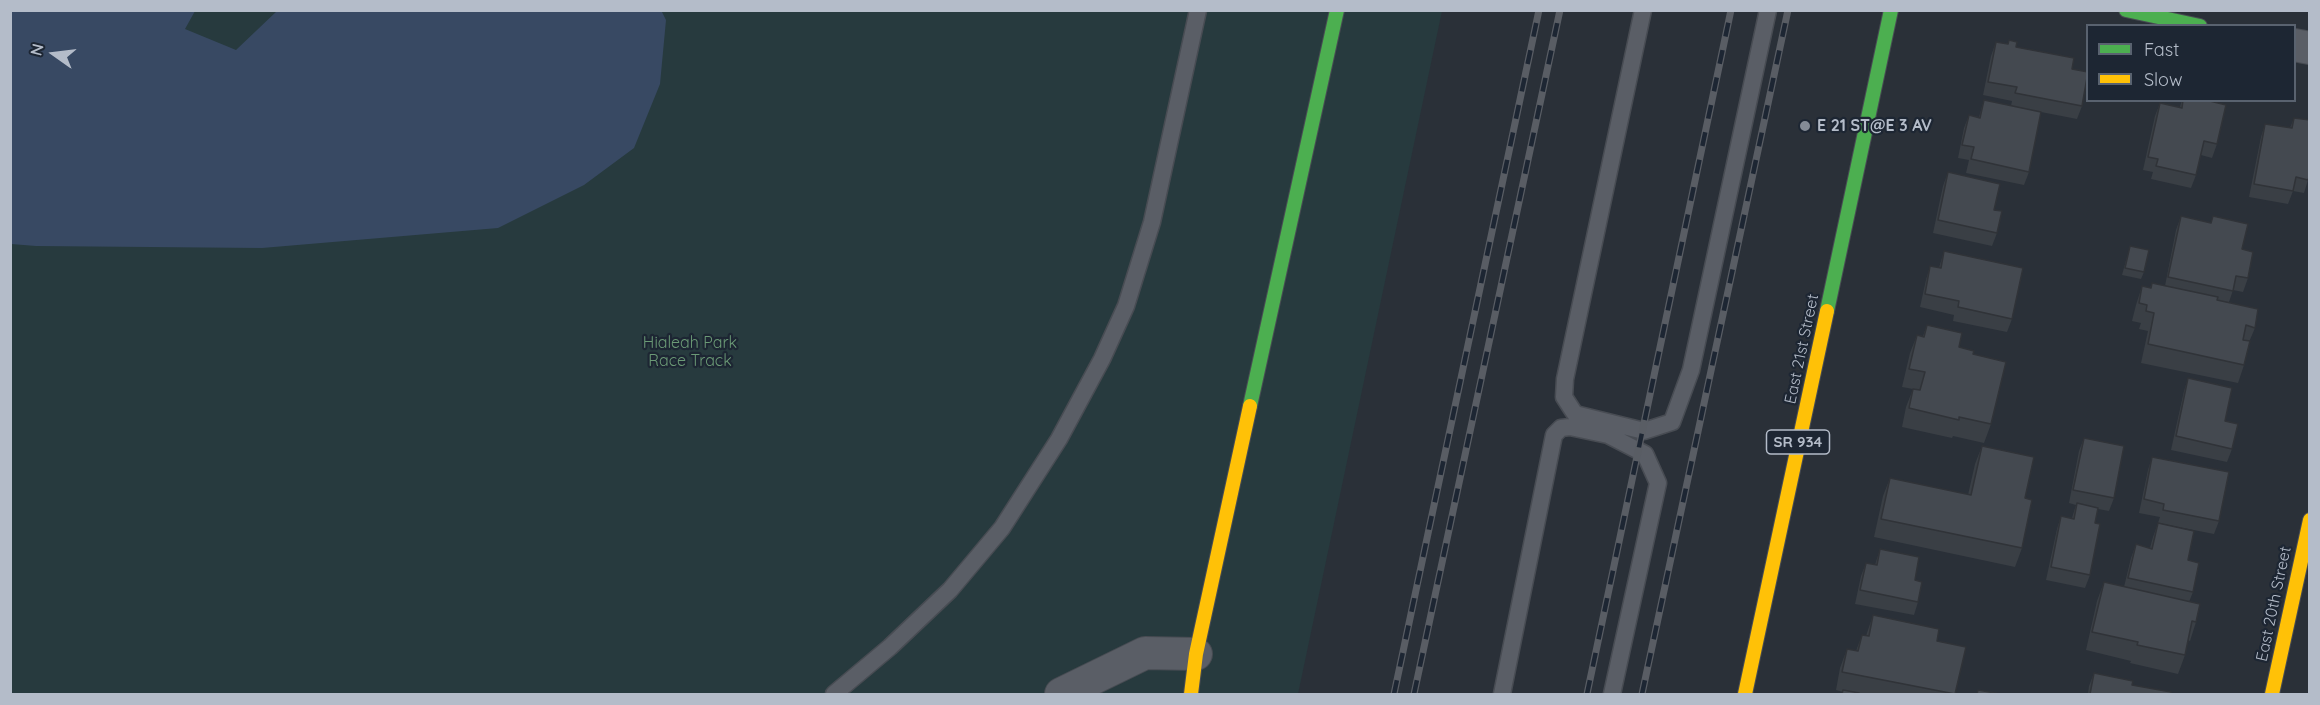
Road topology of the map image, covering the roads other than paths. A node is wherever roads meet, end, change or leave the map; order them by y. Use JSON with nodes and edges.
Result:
{"nodes":[{"id":1,"x":1198,"y":10,"type":"edge"},
{"id":2,"x":1336,"y":10,"type":"edge"},
{"id":3,"x":1643,"y":10,"type":"edge"},
{"id":4,"x":1768,"y":10,"type":"edge"},
{"id":5,"x":1891,"y":10,"type":"edge"},
{"id":6,"x":2126,"y":10,"type":"edge"},
{"id":7,"x":2191,"y":24,"type":"edge"},
{"id":8,"x":2310,"y":519,"type":"edge"},
{"id":9,"x":1196,"y":654,"type":"junction"},
{"id":10,"x":834,"y":694,"type":"edge"},
{"id":11,"x":1061,"y":694,"type":"edge"},
{"id":12,"x":1191,"y":694,"type":"edge"},
{"id":13,"x":1502,"y":694,"type":"edge"},
{"id":14,"x":1612,"y":694,"type":"edge"},
{"id":15,"x":1745,"y":694,"type":"edge"},
{"id":16,"x":2272,"y":694,"type":"edge"}],
"edges":[{"from":1,"to":10,"type":"lane"},
{"from":2,"to":9,"type":"street"},
{"from":3,"to":4,"type":"lane"},
{"from":5,"to":15,"type":"street","name":"East 21st Street","number":"SR 934"},
{"from":6,"to":7,"type":"street"},
{"from":8,"to":16,"type":"street","name":"East 20th Street"},
{"from":9,"to":11,"type":"street"},
{"from":9,"to":12,"type":"street"},
{"from":13,"to":14,"type":"lane"}]}
